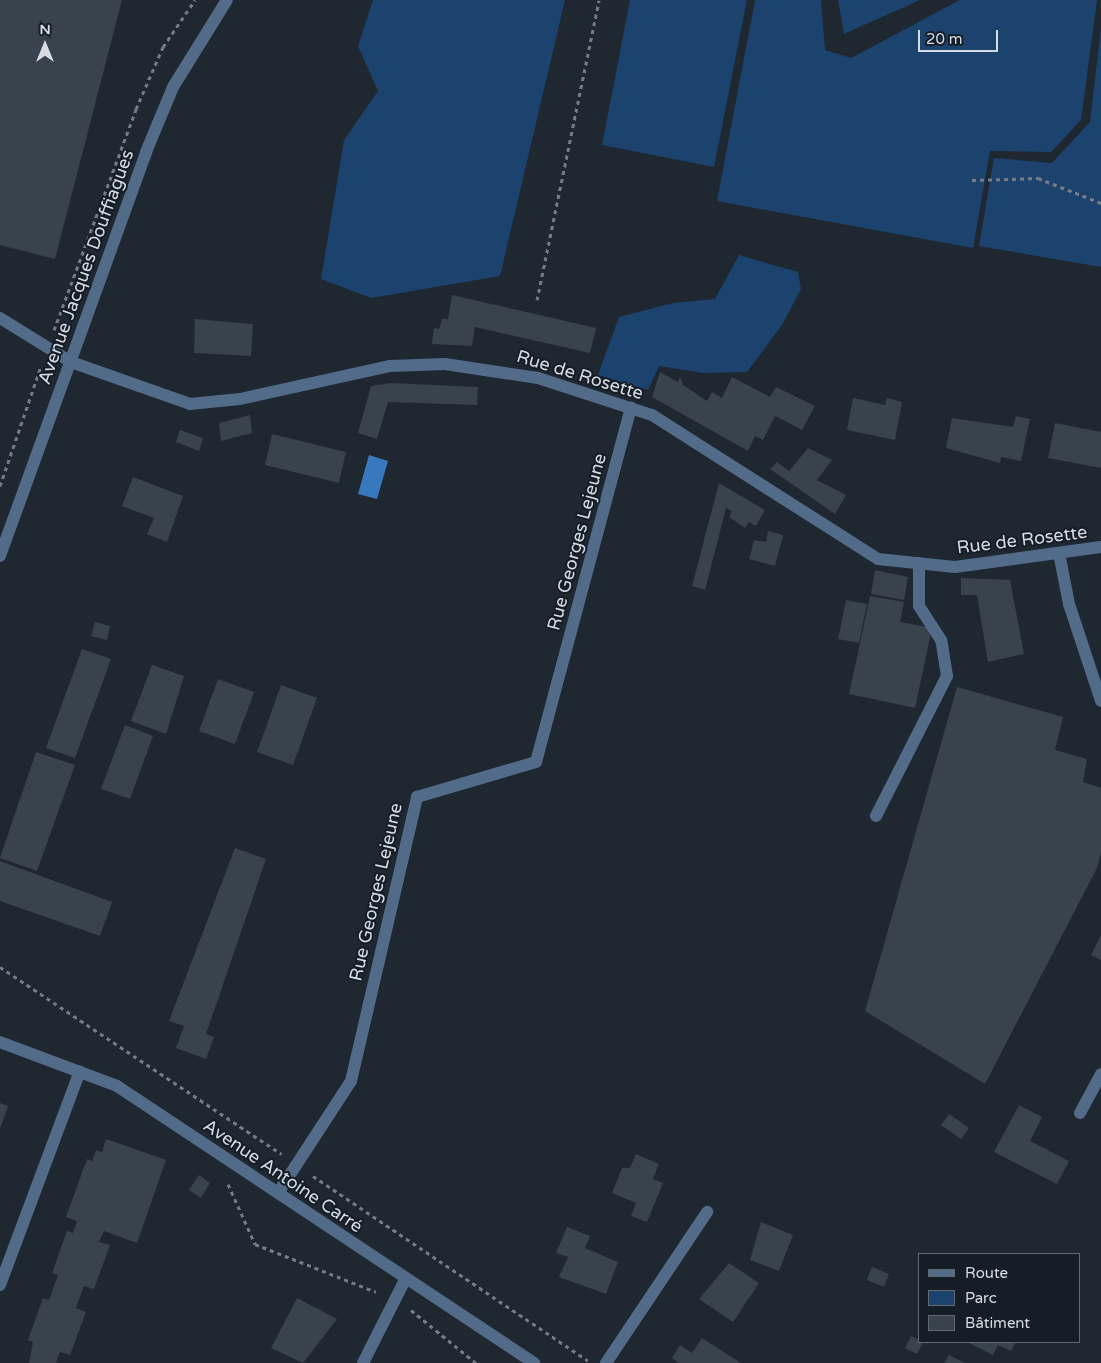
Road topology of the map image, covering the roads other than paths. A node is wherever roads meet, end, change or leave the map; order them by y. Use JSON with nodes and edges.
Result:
{"nodes":[{"id":1,"x":227,"y":0,"type":"edge"},
{"id":2,"x":0,"y":318,"type":"edge"},
{"id":3,"x":71,"y":362,"type":"junction"},
{"id":4,"x":631,"y":408,"type":"junction"},
{"id":5,"x":1101,"y":547,"type":"edge"},
{"id":6,"x":1060,"y":553,"type":"junction"},
{"id":7,"x":0,"y":556,"type":"edge"},
{"id":8,"x":919,"y":563,"type":"junction"},
{"id":9,"x":1101,"y":701,"type":"edge"},
{"id":10,"x":876,"y":816,"type":"dead end"},
{"id":11,"x":0,"y":1042,"type":"edge"},
{"id":12,"x":80,"y":1071,"type":"junction"},
{"id":13,"x":1101,"y":1074,"type":"edge"},
{"id":14,"x":1080,"y":1113,"type":"dead end"},
{"id":15,"x":278,"y":1193,"type":"junction"},
{"id":16,"x":707,"y":1212,"type":"dead end"},
{"id":17,"x":406,"y":1278,"type":"junction"},
{"id":18,"x":0,"y":1285,"type":"edge"},
{"id":19,"x":363,"y":1363,"type":"edge"},
{"id":20,"x":534,"y":1363,"type":"edge"},
{"id":21,"x":606,"y":1363,"type":"edge"}],
"edges":[{"from":1,"to":3,"type":"street","name":"Avenue Jacques Douffiagues"},
{"from":2,"to":3,"type":"street","name":"Rue de Rosette"},
{"from":3,"to":4,"type":"street","name":"Rue de Rosette"},
{"from":3,"to":7,"type":"street","name":"Avenue Jacques Douffiagues"},
{"from":4,"to":8,"type":"street","name":"Rue de Rosette"},
{"from":4,"to":15,"type":"street","name":"Rue Georges Lejeune"},
{"from":5,"to":6,"type":"street","name":"Rue de Rosette"},
{"from":6,"to":8,"type":"street","name":"Rue de Rosette"},
{"from":6,"to":9,"type":"street"},
{"from":8,"to":10,"type":"street"},
{"from":11,"to":12,"type":"street","name":"Avenue Antoine Carré"},
{"from":12,"to":15,"type":"street","name":"Avenue Antoine Carré"},
{"from":12,"to":18,"type":"street"},
{"from":13,"to":14,"type":"street"},
{"from":15,"to":17,"type":"street","name":"Avenue Antoine Carré"},
{"from":16,"to":21,"type":"street"},
{"from":17,"to":19,"type":"street"},
{"from":17,"to":20,"type":"street","name":"Avenue Antoine Carré"}]}
